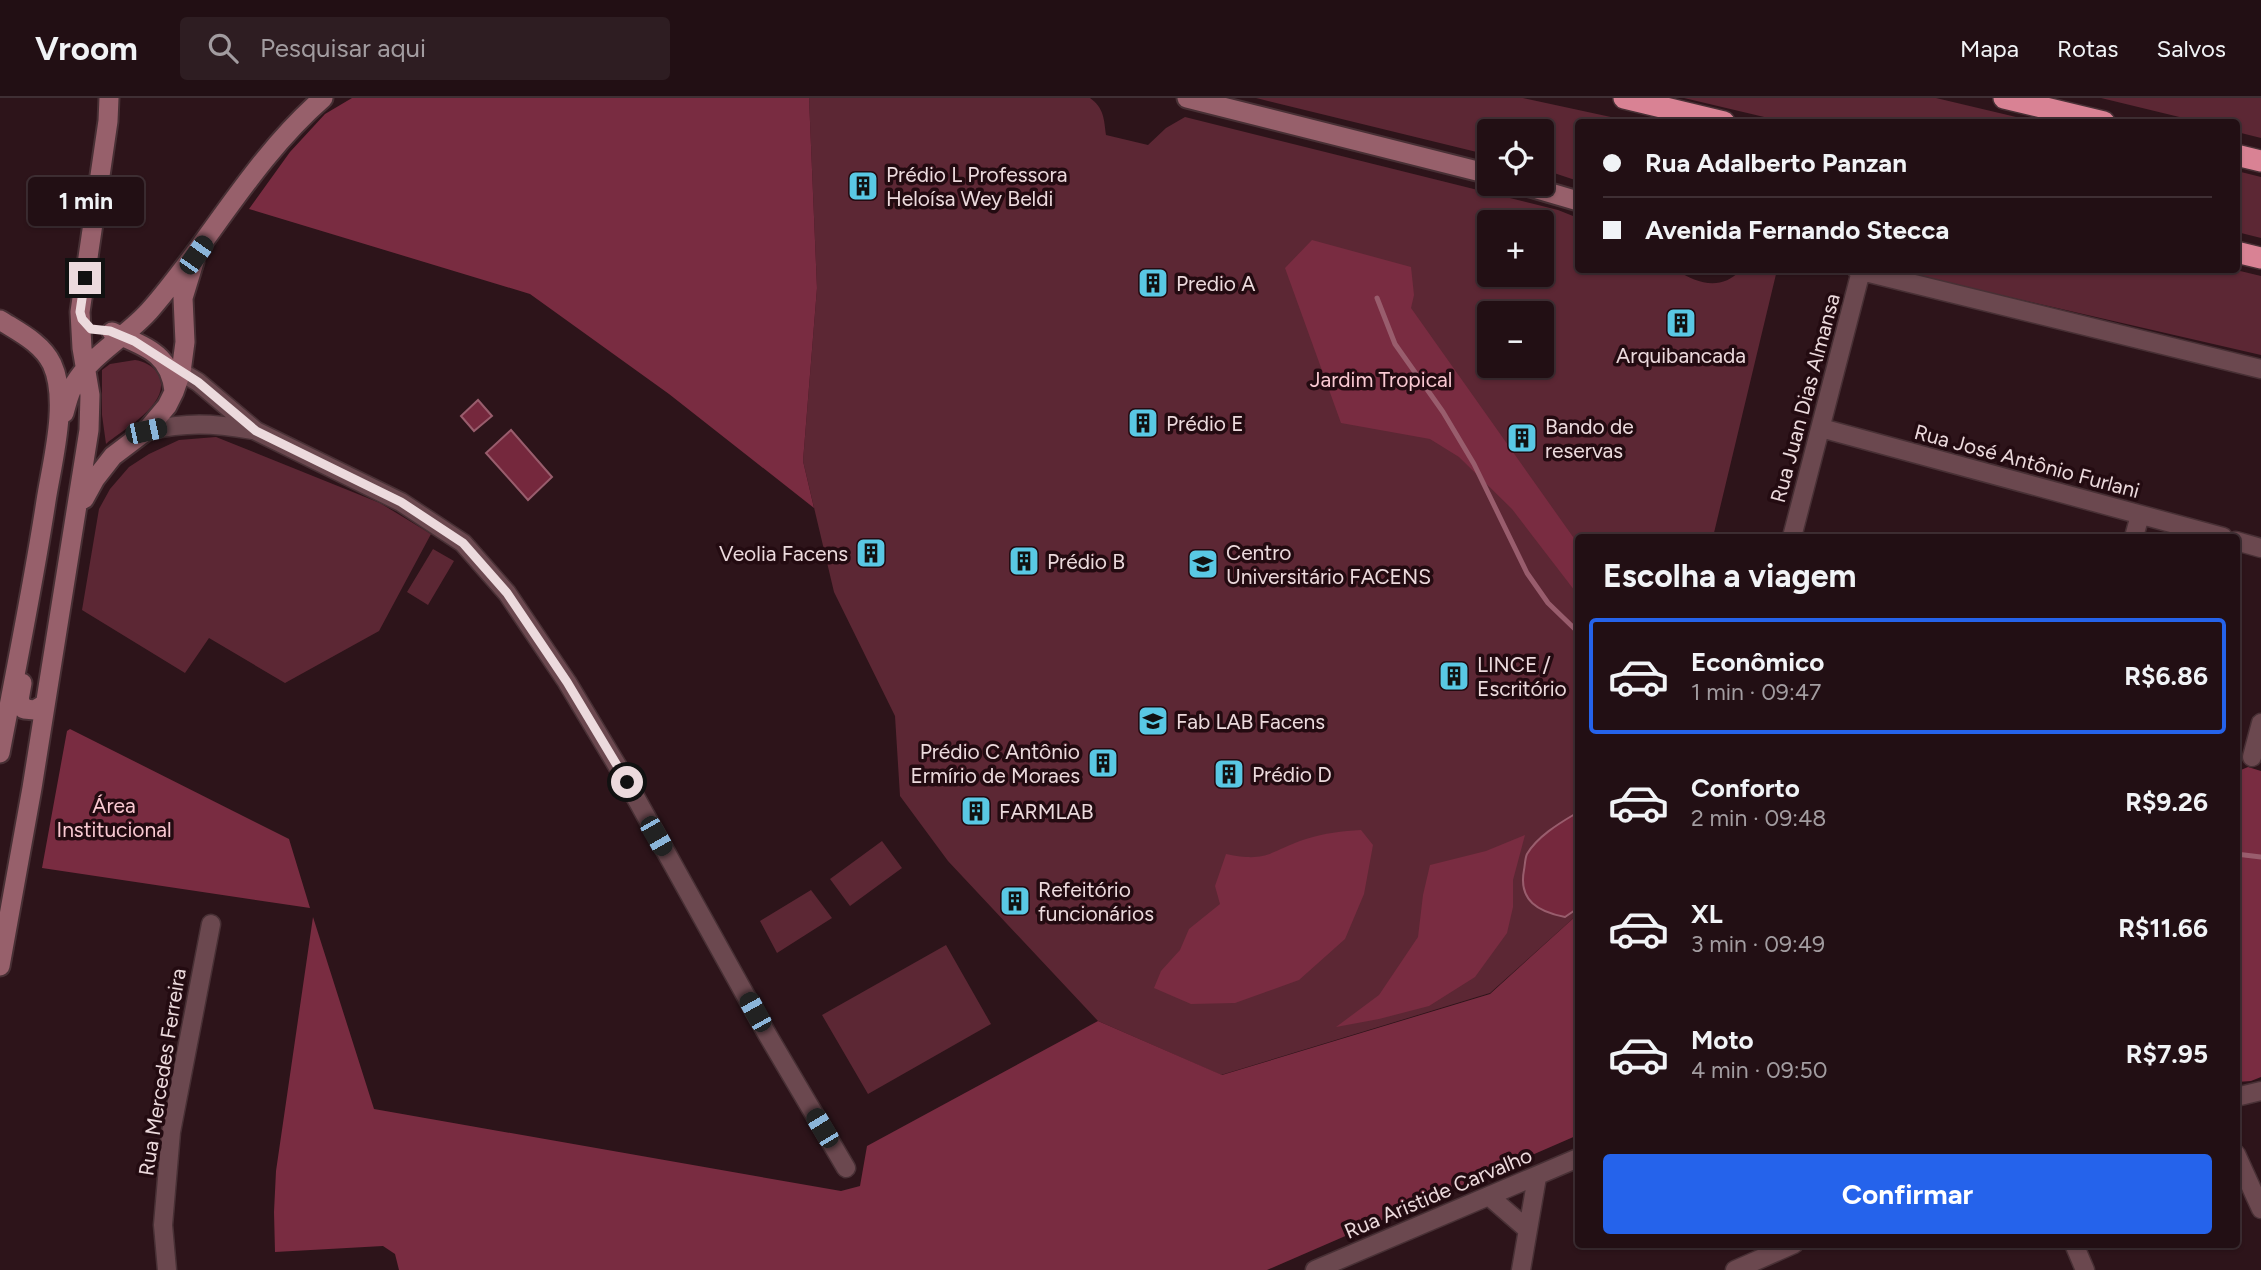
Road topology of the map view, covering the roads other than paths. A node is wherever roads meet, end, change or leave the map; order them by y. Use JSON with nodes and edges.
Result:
{"nodes":[{"id":1,"x":108,"y":98,"type":"edge"},
{"id":2,"x":323,"y":98,"type":"edge"},
{"id":3,"x":1187,"y":98,"type":"edge"},
{"id":4,"x":1624,"y":98,"type":"edge"},
{"id":5,"x":2004,"y":98,"type":"edge"},
{"id":6,"x":1673,"y":110,"type":"junction"},
{"id":7,"x":1693,"y":119,"type":"edge"},
{"id":8,"x":1711,"y":119,"type":"edge"},
{"id":9,"x":2092,"y":119,"type":"edge"},
{"id":10,"x":2240,"y":156,"type":"edge"},
{"id":11,"x":2261,"y":161,"type":"edge"},
{"id":12,"x":1477,"y":171,"type":"edge"},
{"id":13,"x":1554,"y":194,"type":"edge"},
{"id":14,"x":1575,"y":200,"type":"edge"},
{"id":15,"x":2240,"y":253,"type":"edge"},
{"id":16,"x":196,"y":255,"type":"junction"},
{"id":17,"x":2261,"y":258,"type":"edge"},
{"id":18,"x":1858,"y":273,"type":"edge"},
{"id":19,"x":1871,"y":273,"type":"edge"},
{"id":20,"x":80,"y":312,"type":"junction"},
{"id":21,"x":0,"y":320,"type":"edge"},
{"id":22,"x":116,"y":334,"type":"junction"},
{"id":23,"x":185,"y":342,"type":"junction"},
{"id":24,"x":145,"y":348,"type":"junction"},
{"id":25,"x":102,"y":355,"type":"junction"},
{"id":26,"x":163,"y":359,"type":"junction"},
{"id":27,"x":86,"y":369,"type":"junction"},
{"id":28,"x":2261,"y":369,"type":"edge"},
{"id":29,"x":181,"y":372,"type":"junction"},
{"id":30,"x":198,"y":382,"type":"junction"},
{"id":31,"x":174,"y":392,"type":"junction"},
{"id":32,"x":1821,"y":428,"type":"junction"},
{"id":33,"x":146,"y":431,"type":"junction"},
{"id":34,"x":256,"y":431,"type":"junction"},
{"id":35,"x":56,"y":437,"type":"junction"},
{"id":36,"x":78,"y":509,"type":"junction"},
{"id":37,"x":2140,"y":515,"type":"junction"},
{"id":38,"x":1793,"y":534,"type":"edge"},
{"id":39,"x":2135,"y":534,"type":"edge"},
{"id":40,"x":2211,"y":534,"type":"edge"},
{"id":41,"x":2240,"y":542,"type":"edge"},
{"id":42,"x":2261,"y":548,"type":"edge"},
{"id":43,"x":32,"y":596,"type":"junction"},
{"id":44,"x":45,"y":705,"type":"junction"},
{"id":45,"x":2261,"y":723,"type":"edge"},
{"id":46,"x":0,"y":753,"type":"edge"},
{"id":47,"x":2252,"y":757,"type":"dead end"},
{"id":48,"x":211,"y":924,"type":"dead end"},
{"id":49,"x":0,"y":966,"type":"edge"},
{"id":50,"x":2261,"y":1091,"type":"edge"},
{"id":51,"x":2240,"y":1096,"type":"edge"},
{"id":52,"x":1575,"y":1159,"type":"edge"},
{"id":53,"x":2240,"y":1163,"type":"edge"},
{"id":54,"x":846,"y":1168,"type":"dead end"},
{"id":55,"x":1536,"y":1177,"type":"junction"},
{"id":56,"x":1490,"y":1197,"type":"junction"},
{"id":57,"x":2261,"y":1209,"type":"edge"},
{"id":58,"x":1528,"y":1230,"type":"junction"},
{"id":59,"x":1785,"y":1248,"type":"edge"},
{"id":60,"x":2076,"y":1248,"type":"edge"},
{"id":61,"x":167,"y":1270,"type":"edge"},
{"id":62,"x":1315,"y":1270,"type":"edge"},
{"id":63,"x":1521,"y":1270,"type":"edge"},
{"id":64,"x":1735,"y":1270,"type":"edge"},
{"id":65,"x":2085,"y":1270,"type":"edge"}],
"edges":[{"from":1,"to":20,"type":"main road"},
{"from":2,"to":16,"type":"main road"},
{"from":3,"to":12,"type":"main road"},
{"from":4,"to":6,"type":"highway"},
{"from":5,"to":9,"type":"highway"},
{"from":6,"to":7,"type":"main road"},
{"from":6,"to":8,"type":"highway"},
{"from":10,"to":11,"type":"highway"},
{"from":13,"to":14,"type":"main road"},
{"from":15,"to":17,"type":"highway"},
{"from":16,"to":22,"type":"main road"},
{"from":16,"to":23,"type":"main road"},
{"from":18,"to":32,"type":"street","name":"Rua Juan Dias Almansa"},
{"from":19,"to":28,"type":"street"},
{"from":20,"to":22,"type":"main road"},
{"from":20,"to":27,"type":"main road"},
{"from":21,"to":35,"type":"main road"},
{"from":22,"to":24,"type":"main road"},
{"from":22,"to":25,"type":"main road"},
{"from":23,"to":29,"type":"main road"},
{"from":23,"to":30,"type":"street"},
{"from":24,"to":25,"type":"main road"},
{"from":24,"to":26,"type":"main road"},
{"from":25,"to":27,"type":"main road"},
{"from":26,"to":29,"type":"main road"},
{"from":26,"to":31,"type":"main road"},
{"from":27,"to":35,"type":"main road"},
{"from":27,"to":36,"type":"main road"},
{"from":29,"to":30,"type":"street"},
{"from":29,"to":31,"type":"main road"},
{"from":30,"to":34,"type":"street"},
{"from":31,"to":33,"type":"main road"},
{"from":32,"to":37,"type":"street","name":"Rua José Antônio Furlani"},
{"from":32,"to":38,"type":"street","name":"Rua Juan Dias Almansa"},
{"from":33,"to":34,"type":"street"},
{"from":33,"to":36,"type":"main road"},
{"from":34,"to":54,"type":"street"},
{"from":35,"to":43,"type":"main road"},
{"from":36,"to":44,"type":"main road"},
{"from":37,"to":39,"type":"street"},
{"from":37,"to":40,"type":"street","name":"Rua José Antônio Furlani"},
{"from":41,"to":42,"type":"street"},
{"from":43,"to":44,"type":"main road"},
{"from":43,"to":46,"type":"main road"},
{"from":44,"to":49,"type":"main road"},
{"from":45,"to":47,"type":"street"},
{"from":48,"to":61,"type":"street","name":"Rua Mercedes Ferreira"},
{"from":50,"to":51,"type":"street"},
{"from":52,"to":55,"type":"street","name":"Rua Aristide Carvalho"},
{"from":53,"to":57,"type":"street"},
{"from":55,"to":56,"type":"street","name":"Rua Aristide Carvalho"},
{"from":55,"to":58,"type":"street"},
{"from":56,"to":58,"type":"street"},
{"from":56,"to":62,"type":"street","name":"Rua Aristide Carvalho"},
{"from":58,"to":63,"type":"street"},
{"from":59,"to":64,"type":"street"},
{"from":60,"to":65,"type":"street"}]}
